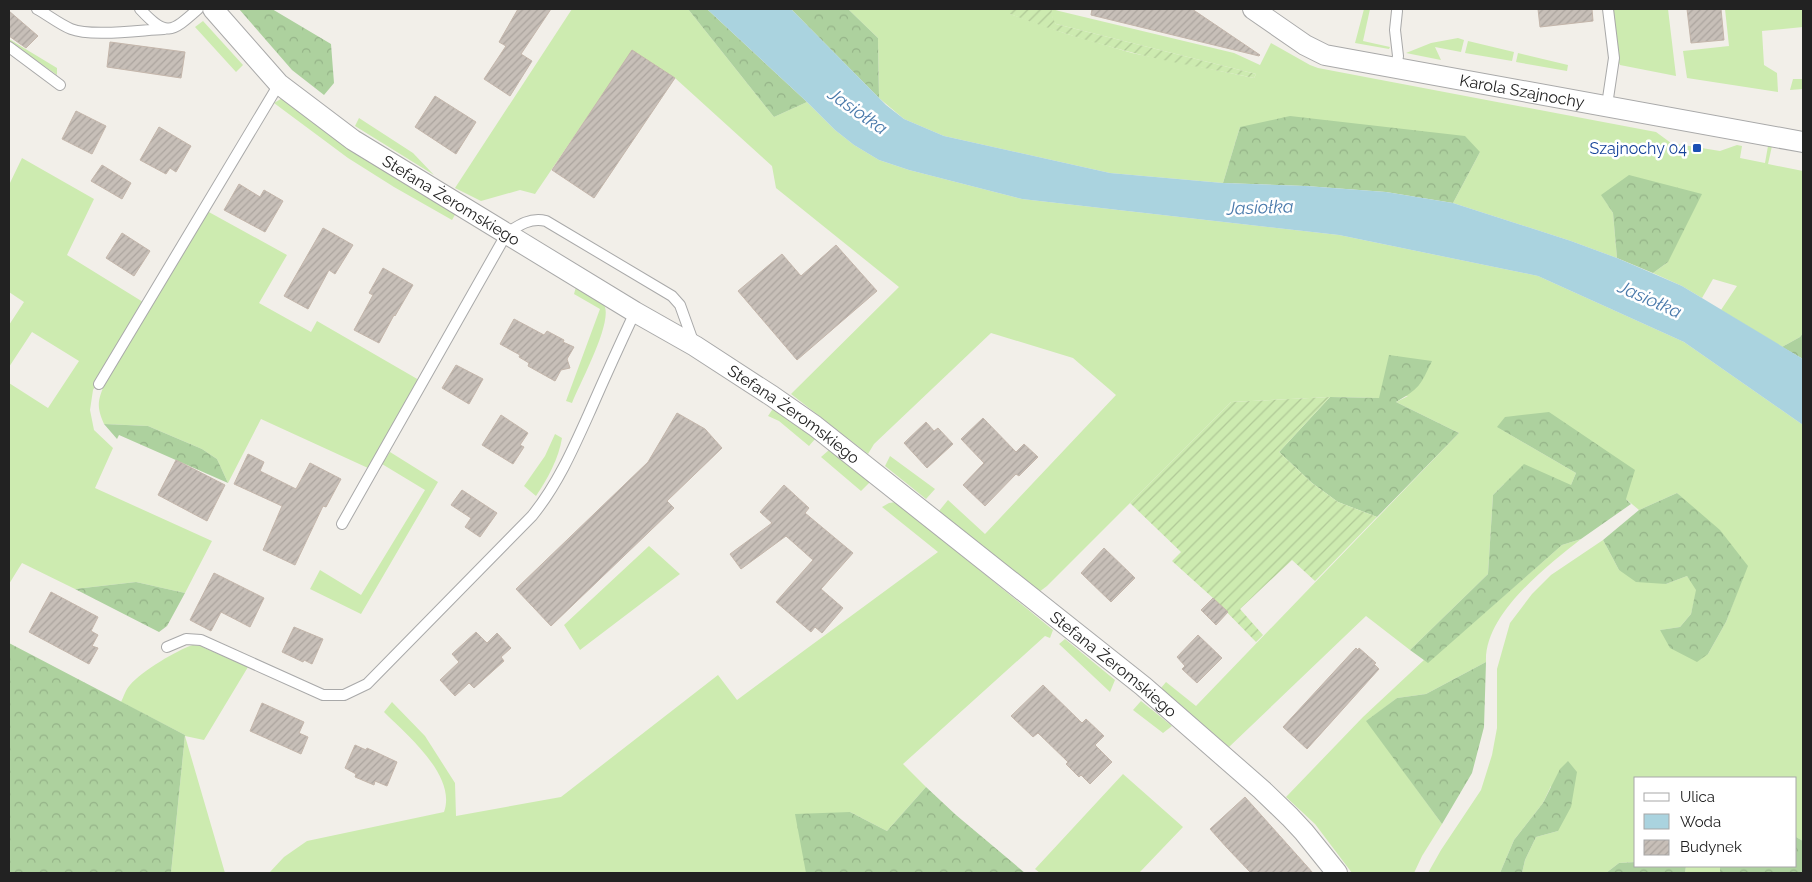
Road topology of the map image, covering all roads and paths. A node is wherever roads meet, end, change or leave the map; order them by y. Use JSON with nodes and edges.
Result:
{"nodes":[{"id":1,"x":37,"y":9,"type":"edge"},
{"id":2,"x":140,"y":9,"type":"edge"},
{"id":3,"x":198,"y":9,"type":"edge"},
{"id":4,"x":213,"y":9,"type":"edge"},
{"id":5,"x":1253,"y":9,"type":"edge"},
{"id":6,"x":1608,"y":9,"type":"edge"},
{"id":7,"x":1397,"y":11,"type":"dead end"},
{"id":8,"x":164,"y":28,"type":"junction"},
{"id":9,"x":9,"y":47,"type":"edge"},
{"id":10,"x":1396,"y":67,"type":"junction"},
{"id":11,"x":279,"y":84,"type":"junction"},
{"id":12,"x":60,"y":85,"type":"dead end"},
{"id":13,"x":1607,"y":105,"type":"junction"},
{"id":14,"x":1803,"y":142,"type":"edge"},
{"id":15,"x":507,"y":233,"type":"junction"},
{"id":16,"x":635,"y":312,"type":"junction"},
{"id":17,"x":695,"y":346,"type":"junction"},
{"id":18,"x":99,"y":384,"type":"dead end"},
{"id":19,"x":342,"y":524,"type":"dead end"},
{"id":20,"x":167,"y":646,"type":"dead end"},
{"id":21,"x":1336,"y":873,"type":"edge"}],
"edges":[{"from":1,"to":8,"type":"lane"},
{"from":2,"to":8,"type":"lane"},
{"from":3,"to":8,"type":"lane"},
{"from":4,"to":11,"type":"street","name":"Stefana Żeromskiego"},
{"from":5,"to":10,"type":"street","name":"Karola Szajnochy"},
{"from":6,"to":13,"type":"lane"},
{"from":7,"to":10,"type":"lane"},
{"from":9,"to":12,"type":"lane"},
{"from":10,"to":13,"type":"street","name":"Karola Szajnochy"},
{"from":11,"to":15,"type":"street","name":"Stefana Żeromskiego"},
{"from":11,"to":18,"type":"lane"},
{"from":13,"to":14,"type":"street","name":"Karola Szajnochy"},
{"from":15,"to":16,"type":"street","name":"Stefana Żeromskiego"},
{"from":15,"to":17,"type":"lane"},
{"from":15,"to":19,"type":"lane"},
{"from":16,"to":17,"type":"street","name":"Stefana Żeromskiego"},
{"from":16,"to":20,"type":"lane"},
{"from":17,"to":21,"type":"street","name":"Stefana Żeromskiego"}]}
